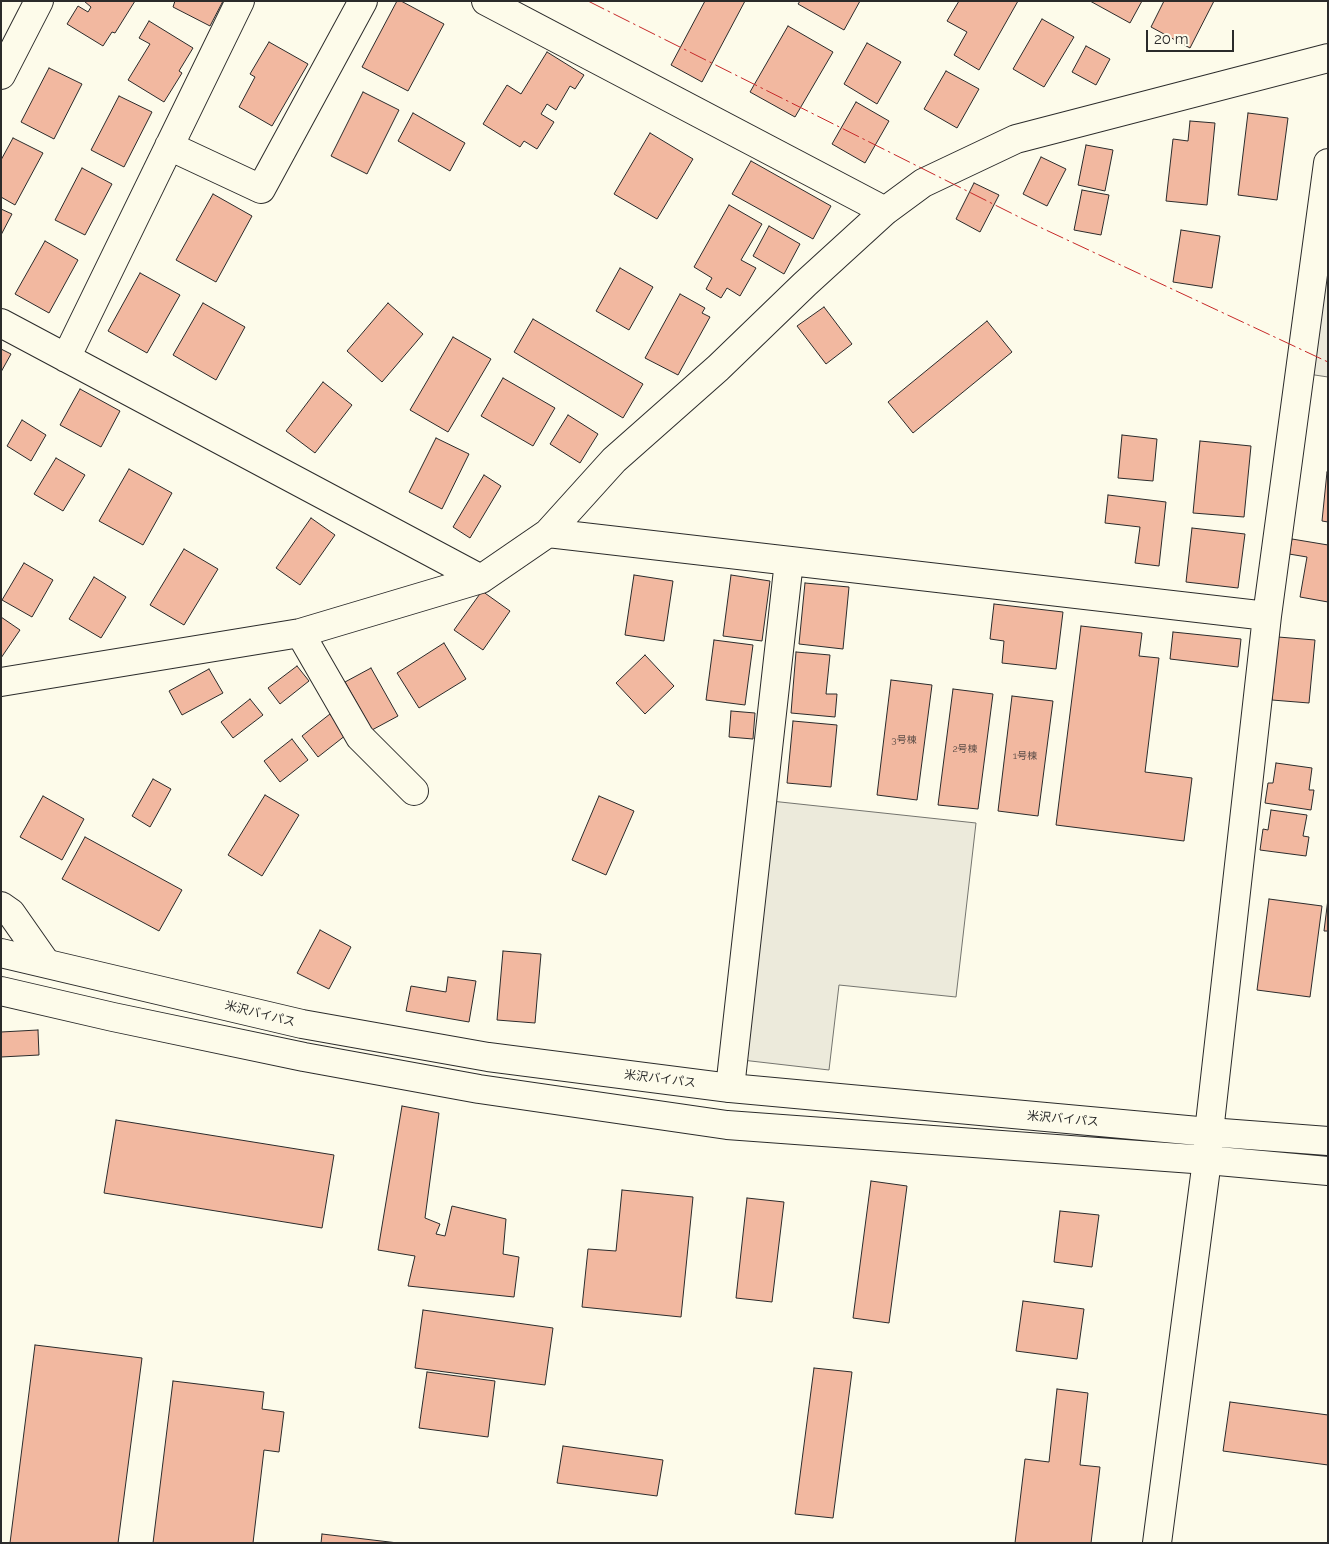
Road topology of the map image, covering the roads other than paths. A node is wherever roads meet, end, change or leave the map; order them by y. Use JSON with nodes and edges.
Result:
{"nodes":[{"id":1,"x":39,"y":1,"type":"edge"},
{"id":2,"x":240,"y":1,"type":"edge"},
{"id":3,"x":363,"y":1,"type":"edge"},
{"id":4,"x":486,"y":1,"type":"edge"},
{"id":5,"x":1328,"y":58,"type":"edge"},
{"id":6,"x":1,"y":75,"type":"edge"},
{"id":7,"x":169,"y":146,"type":"junction"},
{"id":8,"x":1328,"y":163,"type":"edge"},
{"id":9,"x":886,"y":211,"type":"junction"},
{"id":10,"x":1,"y":323,"type":"edge"},
{"id":11,"x":66,"y":358,"type":"junction"},
{"id":12,"x":548,"y":533,"type":"junction"},
{"id":13,"x":789,"y":561,"type":"junction"},
{"id":14,"x":481,"y":578,"type":"junction"},
{"id":15,"x":1267,"y":616,"type":"junction"},
{"id":16,"x":300,"y":633,"type":"junction"},
{"id":17,"x":1,"y":682,"type":"edge"},
{"id":18,"x":414,"y":791,"type":"dead end"},
{"id":19,"x":1,"y":906,"type":"edge"},
{"id":20,"x":1,"y":953,"type":"edge"},
{"id":21,"x":46,"y":963,"type":"junction"},
{"id":22,"x":1,"y":991,"type":"edge"},
{"id":23,"x":730,"y":1088,"type":"junction"},
{"id":24,"x":1209,"y":1132,"type":"junction"},
{"id":25,"x":1328,"y":1141,"type":"edge"},
{"id":26,"x":1207,"y":1160,"type":"junction"},
{"id":27,"x":1328,"y":1171,"type":"edge"},
{"id":28,"x":1157,"y":1543,"type":"edge"}],
"edges":[{"from":1,"to":6,"type":"main road"},
{"from":2,"to":7,"type":"main road"},
{"from":3,"to":7,"type":"main road"},
{"from":4,"to":9,"type":"main road"},
{"from":5,"to":9,"type":"main road"},
{"from":7,"to":11,"type":"main road"},
{"from":8,"to":15,"type":"main road"},
{"from":9,"to":12,"type":"main road"},
{"from":10,"to":11,"type":"main road"},
{"from":11,"to":14,"type":"main road"},
{"from":12,"to":13,"type":"main road"},
{"from":12,"to":14,"type":"main road"},
{"from":13,"to":15,"type":"main road"},
{"from":13,"to":23,"type":"main road"},
{"from":14,"to":16,"type":"main road"},
{"from":15,"to":24,"type":"main road"},
{"from":16,"to":17,"type":"main road"},
{"from":16,"to":18,"type":"main road"},
{"from":19,"to":21,"type":"main road"},
{"from":20,"to":21,"type":"main road","name":"米沢バイパス"},
{"from":21,"to":23,"type":"main road","name":"米沢バイパス"},
{"from":22,"to":26,"type":"main road"},
{"from":23,"to":24,"type":"main road","name":"米沢バイパス"},
{"from":24,"to":25,"type":"main road","name":"米沢バイパス"},
{"from":24,"to":26,"type":"main road"},
{"from":26,"to":27,"type":"main road"},
{"from":26,"to":28,"type":"main road"}]}
